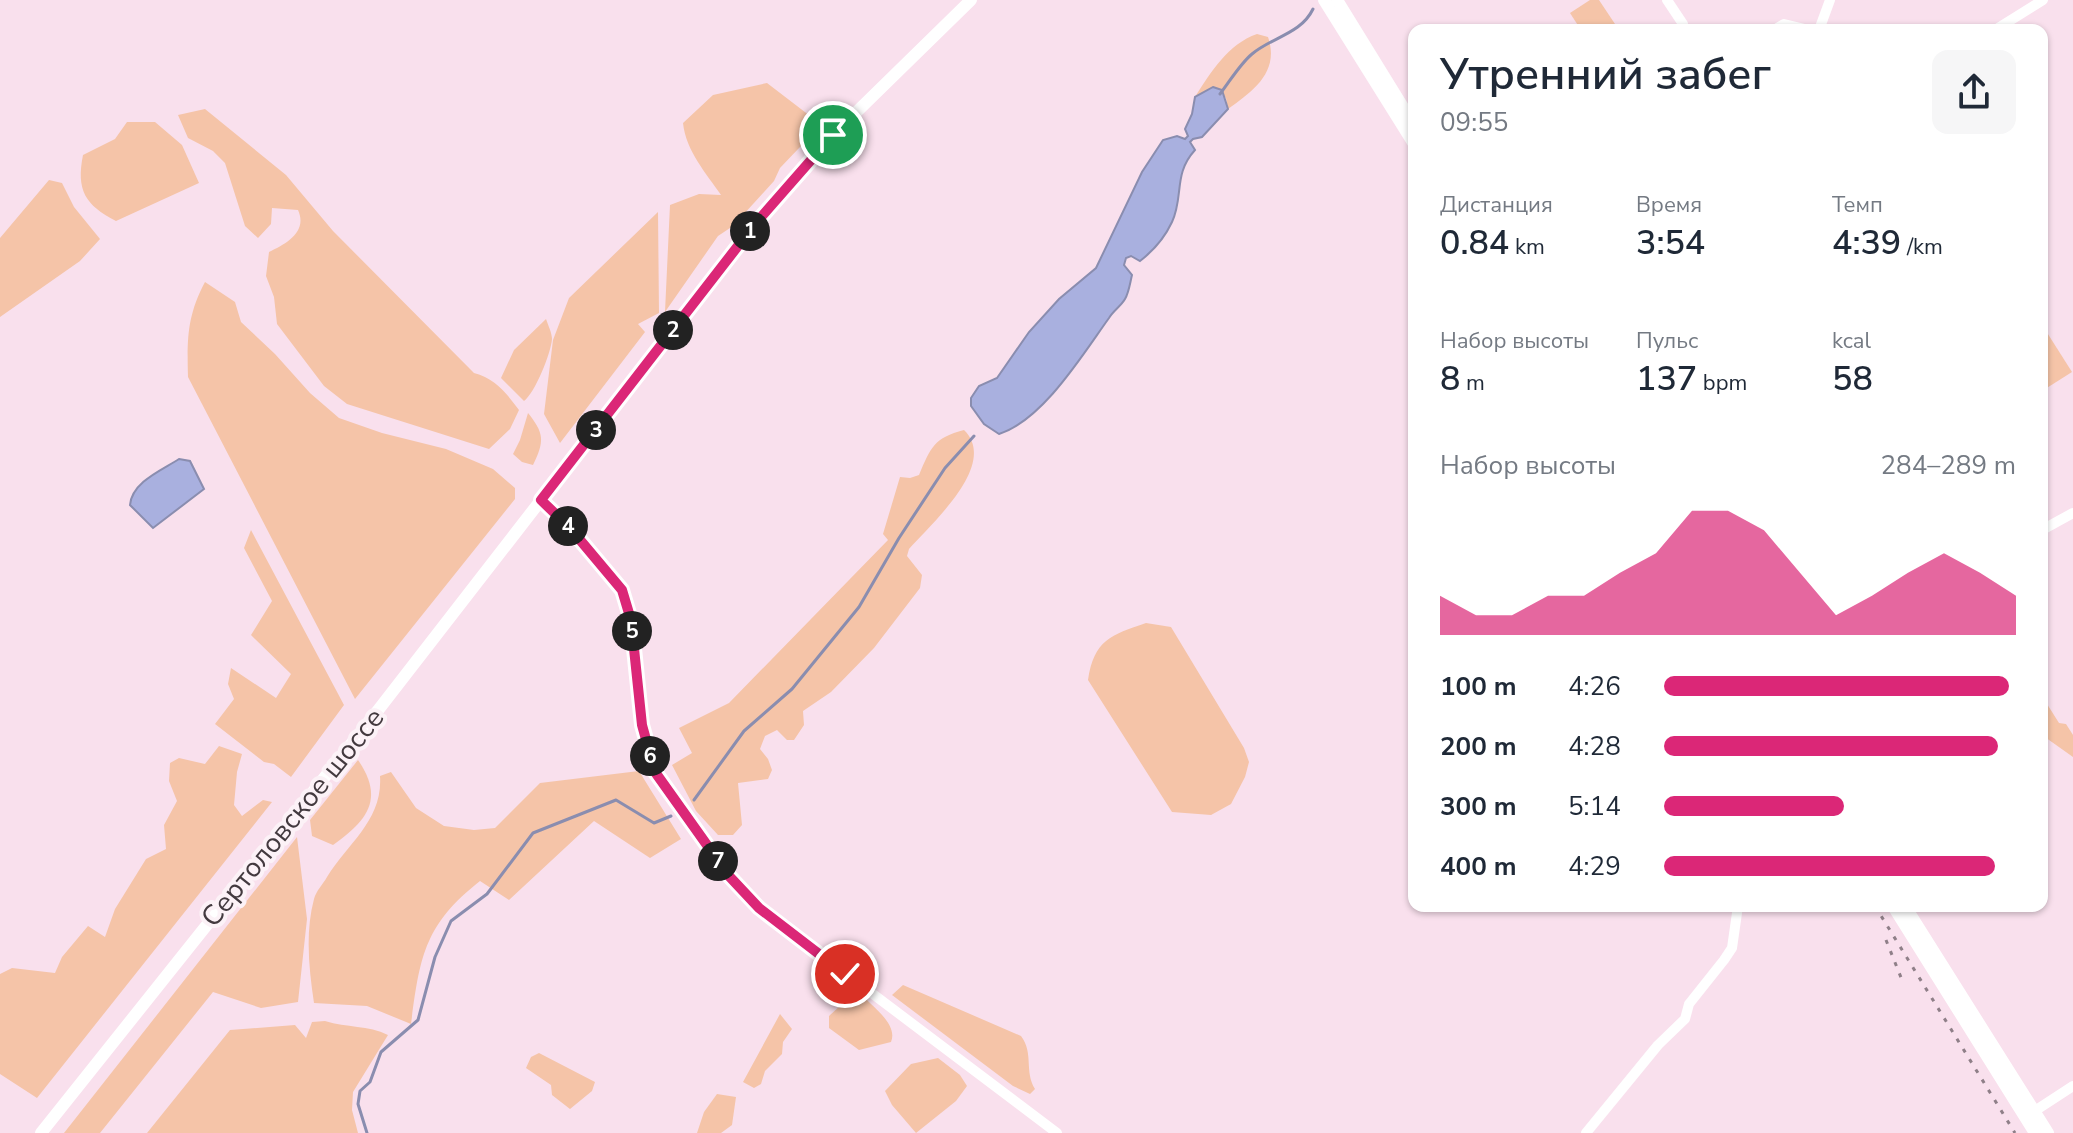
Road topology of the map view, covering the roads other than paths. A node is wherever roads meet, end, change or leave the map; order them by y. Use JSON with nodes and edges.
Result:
{"nodes":[{"id":1,"x":971,"y":0,"type":"edge"},
{"id":2,"x":1324,"y":0,"type":"edge"},
{"id":3,"x":1337,"y":0,"type":"edge"},
{"id":4,"x":1667,"y":0,"type":"edge"},
{"id":5,"x":1830,"y":0,"type":"edge"},
{"id":6,"x":2043,"y":0,"type":"edge"},
{"id":7,"x":1683,"y":24,"type":"edge"},
{"id":8,"x":1821,"y":24,"type":"edge"},
{"id":9,"x":2005,"y":24,"type":"edge"},
{"id":10,"x":1408,"y":115,"type":"edge"},
{"id":11,"x":1408,"y":134,"type":"edge"},
{"id":12,"x":541,"y":500,"type":"junction"},
{"id":13,"x":2073,"y":513,"type":"edge"},
{"id":14,"x":2048,"y":527,"type":"edge"},
{"id":15,"x":1737,"y":912,"type":"edge"},
{"id":16,"x":1897,"y":912,"type":"edge"},
{"id":17,"x":1909,"y":912,"type":"edge"},
{"id":18,"x":2073,"y":1086,"type":"edge"},
{"id":19,"x":2029,"y":1114,"type":"junction"},
{"id":20,"x":41,"y":1133,"type":"edge"},
{"id":21,"x":1057,"y":1133,"type":"edge"},
{"id":22,"x":1586,"y":1133,"type":"edge"},
{"id":23,"x":2035,"y":1133,"type":"edge"},
{"id":24,"x":2048,"y":1133,"type":"edge"}],
"edges":[{"from":1,"to":12,"type":"main road","name":"Сертоловское шоссе"},
{"from":2,"to":11,"type":"main road"},
{"from":3,"to":10,"type":"main road"},
{"from":4,"to":7,"type":"street"},
{"from":5,"to":8,"type":"street"},
{"from":6,"to":9,"type":"street"},
{"from":12,"to":20,"type":"main road","name":"Сертоловское шоссе"},
{"from":12,"to":21,"type":"street"},
{"from":13,"to":14,"type":"street"},
{"from":15,"to":22,"type":"street"},
{"from":16,"to":19,"type":"main road"},
{"from":17,"to":19,"type":"main road"},
{"from":18,"to":19,"type":"street"},
{"from":19,"to":23,"type":"main road"},
{"from":19,"to":24,"type":"main road"}]}
